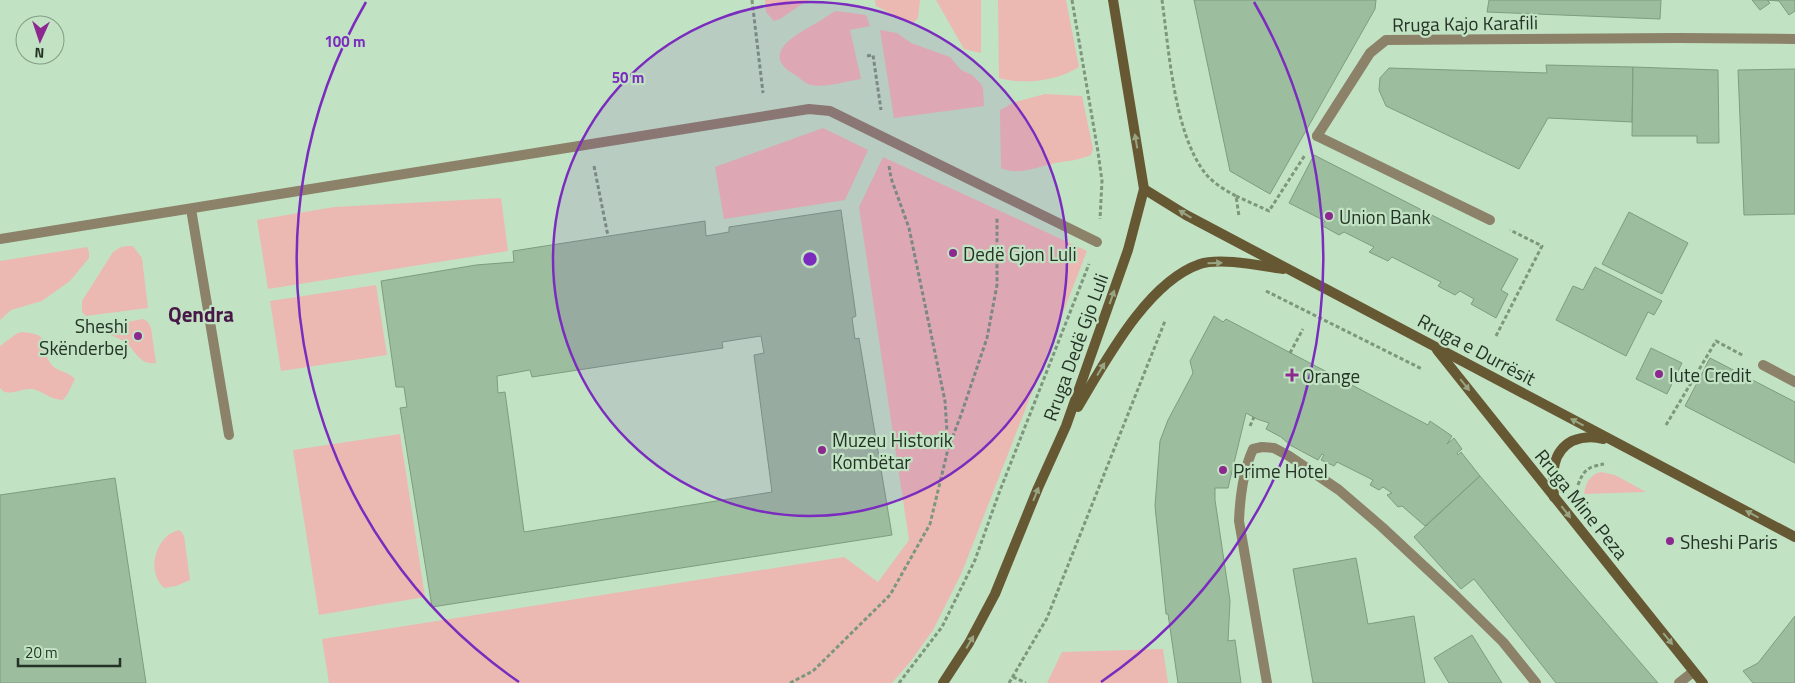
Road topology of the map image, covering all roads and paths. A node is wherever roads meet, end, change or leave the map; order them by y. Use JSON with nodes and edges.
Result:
{"nodes":[{"id":1,"x":752,"y":0,"type":"edge"},
{"id":2,"x":1072,"y":0,"type":"edge"},
{"id":3,"x":1113,"y":0,"type":"edge"},
{"id":4,"x":1162,"y":0,"type":"edge"},
{"id":5,"x":1795,"y":39,"type":"edge"},
{"id":6,"x":867,"y":56,"type":"dead end"},
{"id":7,"x":876,"y":77,"type":"dead end"},
{"id":8,"x":766,"y":116,"type":"junction"},
{"id":9,"x":1318,"y":136,"type":"junction"},
{"id":10,"x":884,"y":138,"type":"junction"},
{"id":11,"x":594,"y":164,"type":"dead end"},
{"id":12,"x":1144,"y":189,"type":"junction"},
{"id":13,"x":996,"y":193,"type":"junction"},
{"id":14,"x":1236,"y":196,"type":"junction"},
{"id":15,"x":192,"y":209,"type":"junction"},
{"id":16,"x":1490,"y":220,"type":"joint"},
{"id":17,"x":608,"y":236,"type":"dead end"},
{"id":18,"x":0,"y":239,"type":"edge"},
{"id":19,"x":1097,"y":242,"type":"junction"},
{"id":20,"x":1244,"y":246,"type":"junction"},
{"id":21,"x":1289,"y":270,"type":"junction"},
{"id":22,"x":1167,"y":315,"type":"dead end"},
{"id":23,"x":1303,"y":329,"type":"dead end"},
{"id":24,"x":1496,"y":336,"type":"dead end"},
{"id":25,"x":1435,"y":347,"type":"junction"},
{"id":26,"x":1290,"y":353,"type":"dead end"},
{"id":27,"x":1763,"y":365,"type":"joint"},
{"id":28,"x":1795,"y":382,"type":"edge"},
{"id":29,"x":1666,"y":425,"type":"dead end"},
{"id":30,"x":1066,"y":426,"type":"junction"},
{"id":31,"x":229,"y":434,"type":"dead end"},
{"id":32,"x":1616,"y":442,"type":"junction"},
{"id":33,"x":948,"y":449,"type":"junction"},
{"id":34,"x":1554,"y":497,"type":"junction"},
{"id":35,"x":1795,"y":536,"type":"edge"},
{"id":36,"x":1694,"y":672,"type":"junction"},
{"id":37,"x":1013,"y":677,"type":"junction"},
{"id":38,"x":790,"y":683,"type":"edge"},
{"id":39,"x":899,"y":683,"type":"edge"},
{"id":40,"x":943,"y":683,"type":"edge"},
{"id":41,"x":1009,"y":683,"type":"edge"},
{"id":42,"x":1026,"y":683,"type":"edge"},
{"id":43,"x":1267,"y":683,"type":"edge"},
{"id":44,"x":1536,"y":683,"type":"edge"},
{"id":45,"x":1680,"y":683,"type":"edge"},
{"id":46,"x":1703,"y":683,"type":"edge"}],
"edges":[{"from":1,"to":8,"type":"path"},
{"from":2,"to":19,"type":"path"},
{"from":12,"to":3,"type":"main road","name":"Rruga Dedë Gjo Luli","one_way":true},
{"from":4,"to":14,"type":"path"},
{"from":5,"to":9,"type":"street","name":"Rruga Kajo Karafili"},
{"from":6,"to":7,"type":"path"},
{"from":8,"to":10,"type":"street"},
{"from":8,"to":15,"type":"street"},
{"from":9,"to":14,"type":"path"},
{"from":9,"to":16,"type":"street"},
{"from":10,"to":13,"type":"street"},
{"from":10,"to":33,"type":"path"},
{"from":11,"to":17,"type":"path"},
{"from":20,"to":12,"type":"main road","name":"Rruga e Durrësit","one_way":true},
{"from":30,"to":12,"type":"main road","name":"Rruga Dedë Gjo Luli","one_way":true},
{"from":13,"to":19,"type":"street"},
{"from":13,"to":33,"type":"path"},
{"from":14,"to":20,"type":"path"},
{"from":15,"to":18,"type":"street"},
{"from":15,"to":31,"type":"street"},
{"from":16,"to":24,"type":"path"},
{"from":19,"to":39,"type":"path"},
{"from":20,"to":21,"type":"main road","name":"Rruga e Durrësit"},
{"from":21,"to":25,"type":"main road","name":"Rruga e Durrësit"},
{"from":30,"to":21,"type":"main road","one_way":true},
{"from":22,"to":37,"type":"path"},
{"from":23,"to":26,"type":"path"},
{"from":32,"to":25,"type":"main road","name":"Rruga e Durrësit","one_way":true},
{"from":25,"to":34,"type":"main road","name":"Rruga Mine Peza","one_way":true},
{"from":27,"to":28,"type":"street"},
{"from":27,"to":29,"type":"path"},
{"from":40,"to":30,"type":"main road","name":"Rruga Dedë Gjo Luli","one_way":true},
{"from":32,"to":34,"type":"main road"},
{"from":35,"to":32,"type":"main road","name":"Rruga e Durrësit","one_way":true},
{"from":33,"to":38,"type":"path"},
{"from":34,"to":36,"type":"main road","name":"Rruga Mine Peza","one_way":true},
{"from":36,"to":45,"type":"street"},
{"from":36,"to":46,"type":"main road","name":"Rruga Mine Peza"},
{"from":37,"to":41,"type":"path"},
{"from":37,"to":42,"type":"path"},
{"from":43,"to":44,"type":"street"}]}
